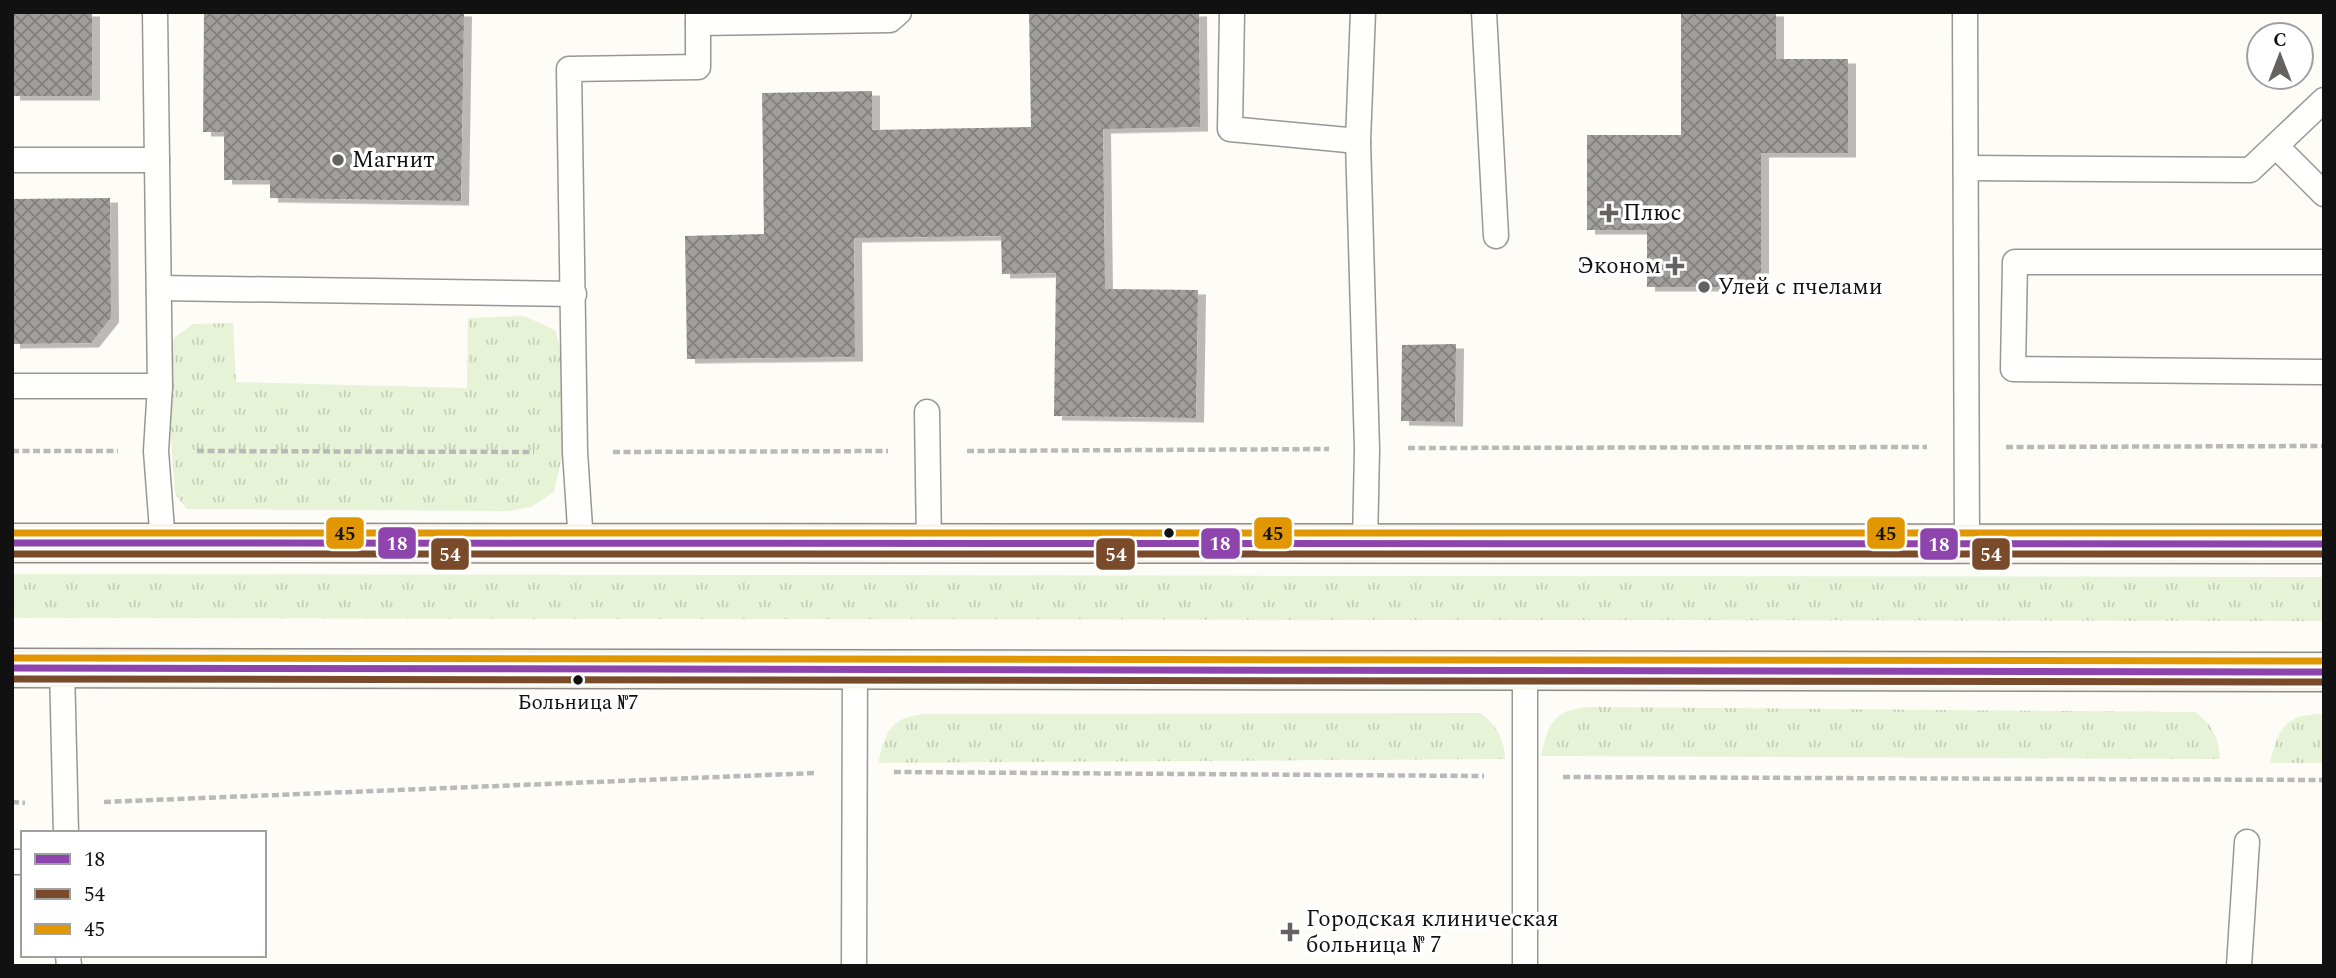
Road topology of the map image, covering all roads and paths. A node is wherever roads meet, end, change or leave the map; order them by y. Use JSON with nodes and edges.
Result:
{"nodes":[{"id":1,"x":155,"y":12,"type":"edge"},
{"id":2,"x":899,"y":12,"type":"edge"},
{"id":3,"x":1232,"y":12,"type":"edge"},
{"id":4,"x":1363,"y":12,"type":"edge"},
{"id":5,"x":1484,"y":12,"type":"edge"},
{"id":6,"x":1965,"y":12,"type":"edge"},
{"id":7,"x":698,"y":18,"type":"edge"},
{"id":8,"x":2324,"y":100,"type":"edge"},
{"id":9,"x":1359,"y":141,"type":"junction"},
{"id":10,"x":2276,"y":146,"type":"junction"},
{"id":11,"x":12,"y":160,"type":"edge"},
{"id":12,"x":157,"y":160,"type":"junction"},
{"id":13,"x":1966,"y":168,"type":"junction"},
{"id":14,"x":2324,"y":194,"type":"edge"},
{"id":15,"x":1496,"y":236,"type":"dead end"},
{"id":16,"x":2324,"y":262,"type":"edge"},
{"id":17,"x":159,"y":288,"type":"junction"},
{"id":18,"x":573,"y":294,"type":"junction"},
{"id":19,"x":2324,"y":372,"type":"edge"},
{"id":20,"x":12,"y":386,"type":"edge"},
{"id":21,"x":160,"y":386,"type":"junction"},
{"id":22,"x":926,"y":412,"type":"dead end"},
{"id":23,"x":2324,"y":446,"type":"edge"},
{"id":24,"x":1967,"y":447,"type":"junction"},
{"id":25,"x":1367,"y":449,"type":"junction"},
{"id":26,"x":12,"y":451,"type":"edge"},
{"id":27,"x":156,"y":451,"type":"junction"},
{"id":28,"x":928,"y":451,"type":"junction"},
{"id":29,"x":575,"y":452,"type":"junction"},
{"id":30,"x":12,"y":543,"type":"edge"},
{"id":31,"x":163,"y":543,"type":"junction"},
{"id":32,"x":581,"y":543,"type":"junction"},
{"id":33,"x":929,"y":544,"type":"junction"},
{"id":34,"x":1365,"y":544,"type":"junction"},
{"id":35,"x":1967,"y":544,"type":"junction"},
{"id":36,"x":2324,"y":544,"type":"edge"},
{"id":37,"x":12,"y":668,"type":"edge"},
{"id":38,"x":62,"y":668,"type":"junction"},
{"id":39,"x":855,"y":669,"type":"junction"},
{"id":40,"x":1525,"y":671,"type":"junction"},
{"id":41,"x":2324,"y":672,"type":"edge"},
{"id":42,"x":854,"y":772,"type":"junction"},
{"id":43,"x":1525,"y":777,"type":"junction"},
{"id":44,"x":2324,"y":780,"type":"edge"},
{"id":45,"x":12,"y":802,"type":"edge"},
{"id":46,"x":66,"y":803,"type":"junction"},
{"id":47,"x":66,"y":831,"type":"edge"},
{"id":48,"x":2246,"y":842,"type":"dead end"},
{"id":49,"x":854,"y":966,"type":"edge"},
{"id":50,"x":1525,"y":966,"type":"edge"},
{"id":51,"x":2239,"y":966,"type":"edge"}],
"edges":[{"from":1,"to":12,"type":"lane"},
{"from":2,"to":7,"type":"lane"},
{"from":3,"to":9,"type":"lane"},
{"from":4,"to":9,"type":"lane"},
{"from":5,"to":15,"type":"lane"},
{"from":6,"to":13,"type":"lane"},
{"from":7,"to":18,"type":"lane"},
{"from":8,"to":10,"type":"lane"},
{"from":9,"to":25,"type":"lane"},
{"from":10,"to":13,"type":"lane"},
{"from":10,"to":14,"type":"lane"},
{"from":11,"to":12,"type":"lane"},
{"from":12,"to":17,"type":"lane"},
{"from":13,"to":24,"type":"lane"},
{"from":16,"to":19,"type":"lane"},
{"from":17,"to":18,"type":"lane"},
{"from":17,"to":21,"type":"lane"},
{"from":18,"to":29,"type":"lane"},
{"from":20,"to":21,"type":"lane"},
{"from":21,"to":27,"type":"lane"},
{"from":22,"to":28,"type":"lane"},
{"from":23,"to":24,"type":"path"},
{"from":24,"to":25,"type":"path"},
{"from":24,"to":35,"type":"lane"},
{"from":25,"to":28,"type":"path"},
{"from":25,"to":34,"type":"lane"},
{"from":26,"to":27,"type":"path"},
{"from":27,"to":29,"type":"path"},
{"from":27,"to":31,"type":"lane"},
{"from":28,"to":29,"type":"path"},
{"from":28,"to":33,"type":"lane"},
{"from":29,"to":32,"type":"lane"},
{"from":30,"to":31,"type":"main road"},
{"from":31,"to":32,"type":"main road"},
{"from":32,"to":33,"type":"main road"},
{"from":33,"to":34,"type":"main road"},
{"from":34,"to":35,"type":"main road"},
{"from":35,"to":36,"type":"main road"},
{"from":37,"to":38,"type":"main road"},
{"from":38,"to":39,"type":"main road"},
{"from":38,"to":46,"type":"lane"},
{"from":39,"to":40,"type":"main road"},
{"from":39,"to":42,"type":"lane"},
{"from":40,"to":41,"type":"main road"},
{"from":40,"to":43,"type":"lane"},
{"from":42,"to":43,"type":"path"},
{"from":42,"to":46,"type":"path"},
{"from":42,"to":49,"type":"lane"},
{"from":43,"to":44,"type":"path"},
{"from":43,"to":50,"type":"lane"},
{"from":45,"to":46,"type":"path"},
{"from":46,"to":47,"type":"lane"},
{"from":48,"to":51,"type":"lane"}]}
